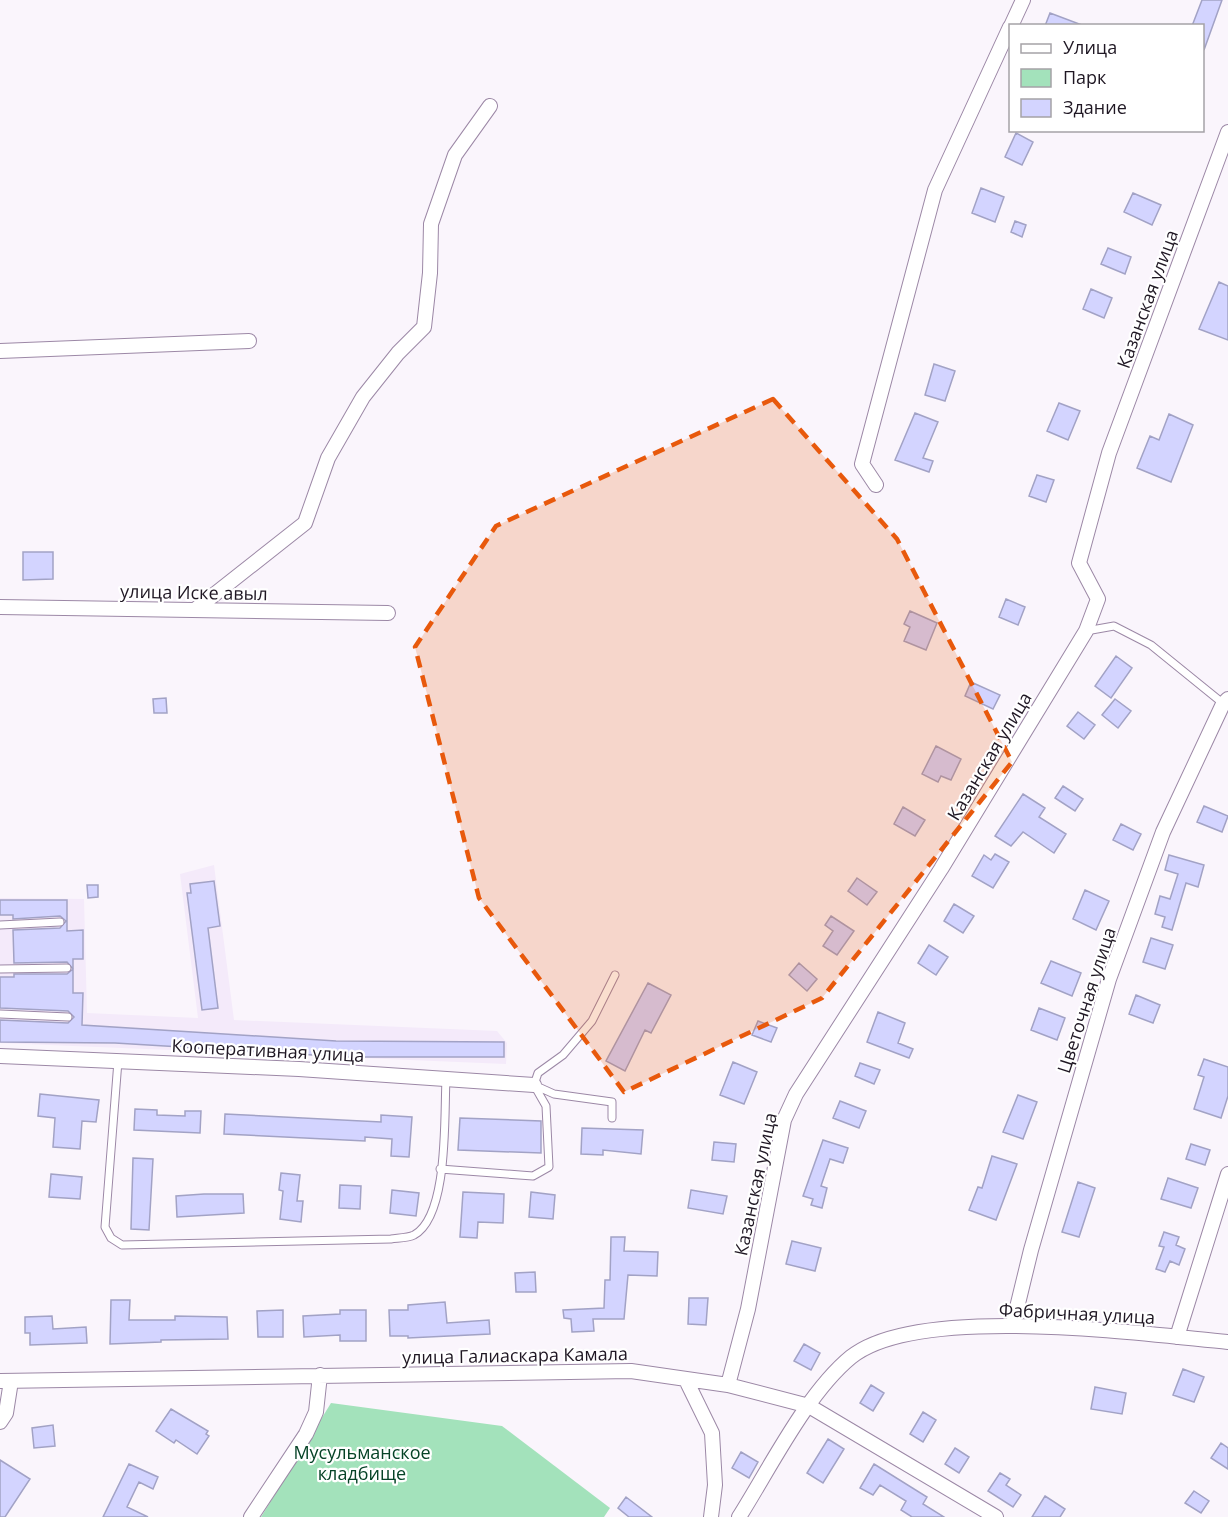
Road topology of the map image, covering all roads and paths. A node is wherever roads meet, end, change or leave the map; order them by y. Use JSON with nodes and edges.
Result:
{"nodes":[{"id":1,"x":1023,"y":0,"type":"edge"},
{"id":2,"x":1012,"y":24,"type":"edge"},
{"id":3,"x":1009,"y":30,"type":"edge"},
{"id":4,"x":490,"y":106,"type":"dead end"},
{"id":5,"x":1228,"y":132,"type":"edge"},
{"id":6,"x":249,"y":341,"type":"dead end"},
{"id":7,"x":0,"y":351,"type":"edge"},
{"id":8,"x":876,"y":485,"type":"dead end"},
{"id":9,"x":0,"y":607,"type":"edge"},
{"id":10,"x":196,"y":609,"type":"junction"},
{"id":11,"x":387,"y":614,"type":"dead end"},
{"id":12,"x":1086,"y":631,"type":"junction"},
{"id":13,"x":1226,"y":703,"type":"edge"},
{"id":14,"x":60,"y":922,"type":"dead end"},
{"id":15,"x":0,"y":926,"type":"edge"},
{"id":16,"x":67,"y":968,"type":"dead end"},
{"id":17,"x":0,"y":969,"type":"edge"},
{"id":18,"x":615,"y":975,"type":"dead end"},
{"id":19,"x":0,"y":1014,"type":"edge"},
{"id":20,"x":68,"y":1017,"type":"dead end"},
{"id":21,"x":0,"y":1056,"type":"edge"},
{"id":22,"x":118,"y":1061,"type":"junction"},
{"id":23,"x":446,"y":1079,"type":"junction"},
{"id":24,"x":534,"y":1085,"type":"junction"},
{"id":25,"x":612,"y":1118,"type":"dead end"},
{"id":26,"x":440,"y":1169,"type":"junction"},
{"id":27,"x":1228,"y":1174,"type":"edge"},
{"id":28,"x":1013,"y":1324,"type":"junction"},
{"id":29,"x":1177,"y":1337,"type":"junction"},
{"id":30,"x":1228,"y":1342,"type":"edge"},
{"id":31,"x":320,"y":1376,"type":"junction"},
{"id":32,"x":686,"y":1380,"type":"junction"},
{"id":33,"x":5,"y":1381,"type":"edge"},
{"id":34,"x":728,"y":1385,"type":"junction"},
{"id":35,"x":808,"y":1406,"type":"junction"},
{"id":36,"x":0,"y":1422,"type":"edge"},
{"id":37,"x":251,"y":1517,"type":"edge"},
{"id":38,"x":711,"y":1517,"type":"edge"},
{"id":39,"x":739,"y":1517,"type":"edge"},
{"id":40,"x":996,"y":1517,"type":"edge"}],
"edges":[{"from":1,"to":2,"type":"street"},
{"from":3,"to":8,"type":"street"},
{"from":4,"to":10,"type":"street"},
{"from":5,"to":12,"type":"street","name":"Казанская улица"},
{"from":6,"to":7,"type":"street"},
{"from":9,"to":10,"type":"street","name":"улица Иске авыл"},
{"from":10,"to":11,"type":"street","name":"улица Иске авыл"},
{"from":12,"to":13,"type":"lane"},
{"from":12,"to":34,"type":"street","name":"Казанская улица"},
{"from":13,"to":28,"type":"street","name":"Цветочная улица"},
{"from":14,"to":15,"type":"lane"},
{"from":16,"to":17,"type":"lane"},
{"from":18,"to":24,"type":"lane"},
{"from":19,"to":20,"type":"lane"},
{"from":21,"to":22,"type":"street","name":"Кооперативная улица"},
{"from":22,"to":23,"type":"street","name":"Кооперативная улица"},
{"from":22,"to":26,"type":"lane"},
{"from":23,"to":24,"type":"street","name":"Кооперативная улица"},
{"from":23,"to":26,"type":"lane"},
{"from":24,"to":25,"type":"lane"},
{"from":24,"to":26,"type":"lane"},
{"from":27,"to":29,"type":"street"},
{"from":28,"to":29,"type":"street","name":"Фабричная улица"},
{"from":28,"to":35,"type":"street","name":"Фабричная улица"},
{"from":29,"to":30,"type":"street","name":"Фабричная улица"},
{"from":31,"to":32,"type":"street","name":"улица Галиаскара Камала"},
{"from":31,"to":33,"type":"street","name":"улица Галиаскара Камала"},
{"from":31,"to":37,"type":"street"},
{"from":32,"to":34,"type":"street","name":"улица Галиаскара Камала"},
{"from":32,"to":38,"type":"street"},
{"from":33,"to":36,"type":"street"},
{"from":34,"to":35,"type":"street","name":"улица Галиаскара Камала"},
{"from":35,"to":39,"type":"street"},
{"from":35,"to":40,"type":"street","name":"улица Галиаскара Камала"}]}
